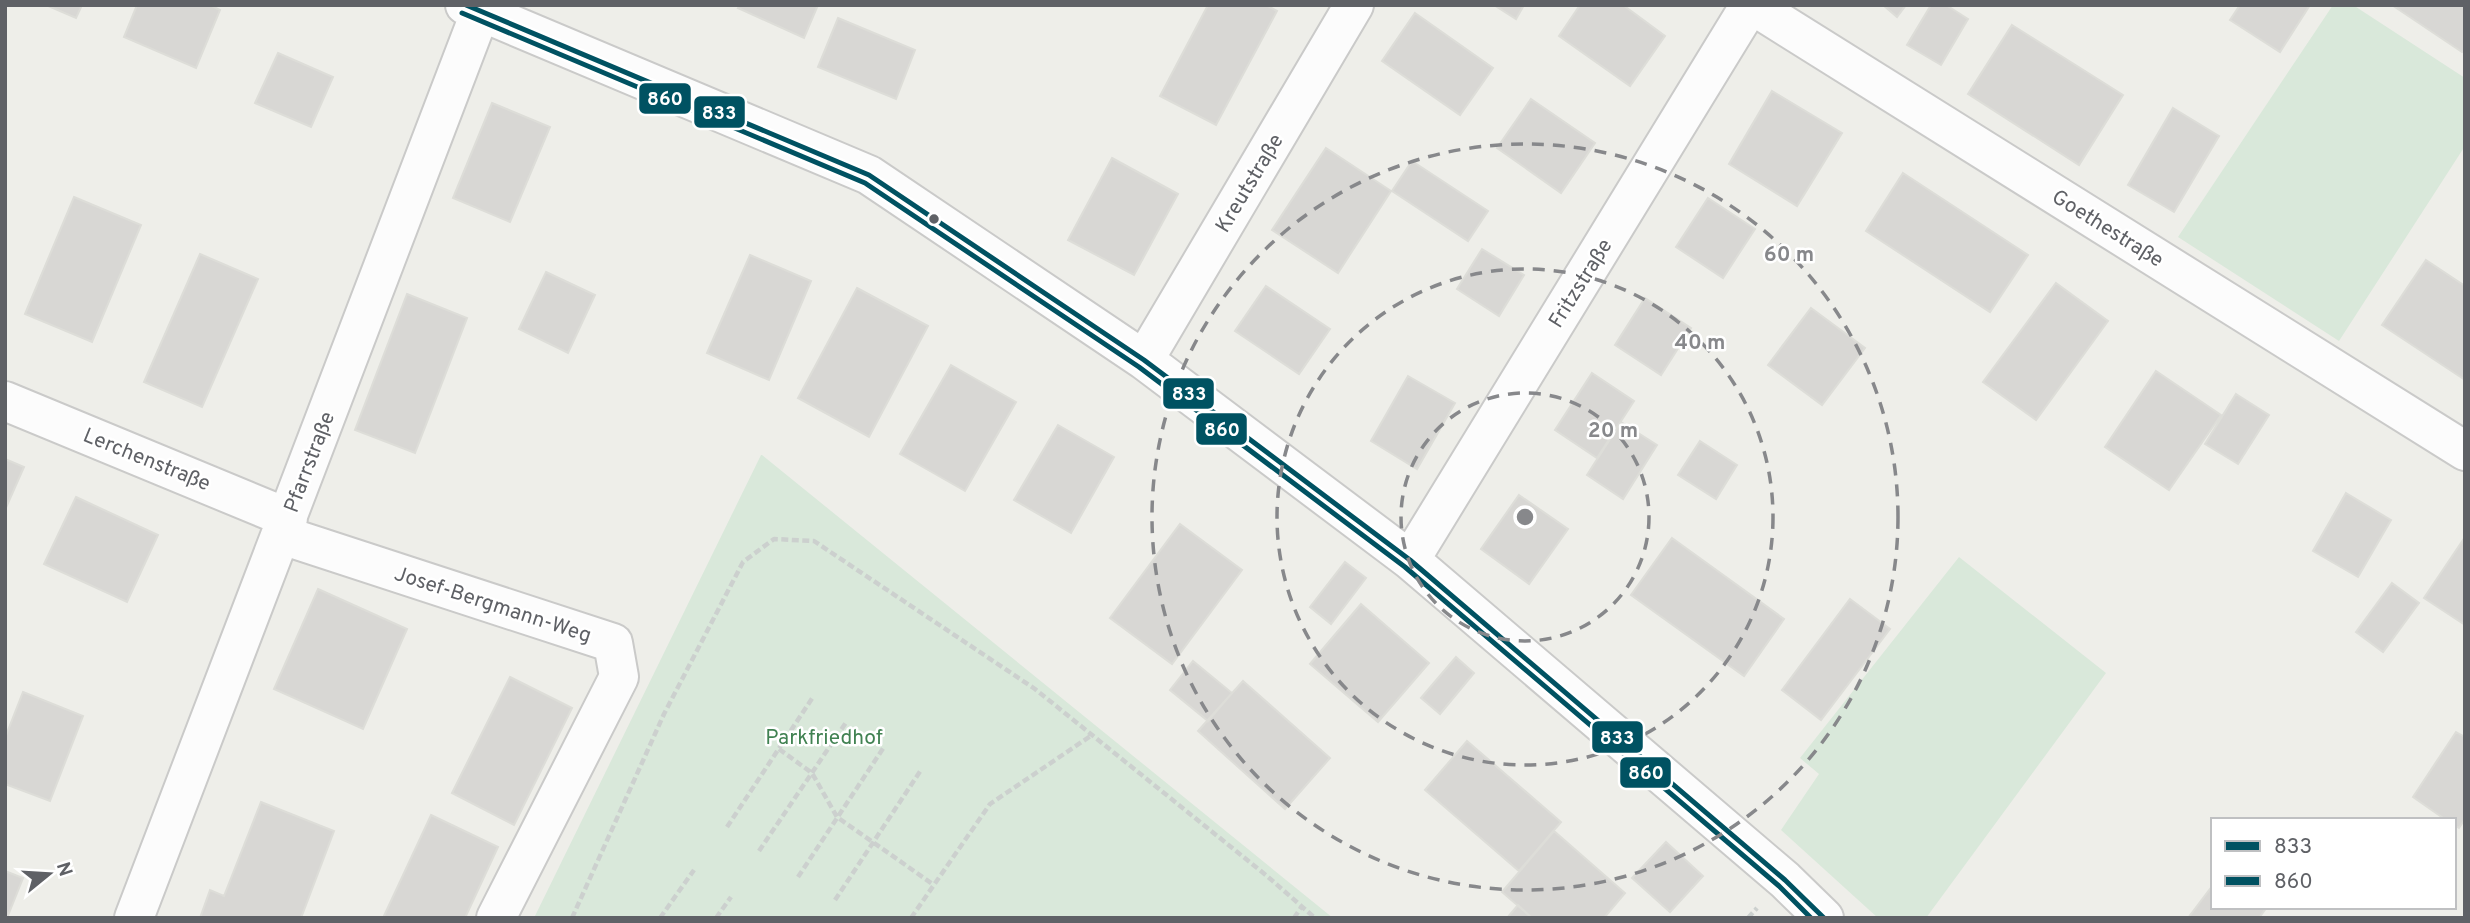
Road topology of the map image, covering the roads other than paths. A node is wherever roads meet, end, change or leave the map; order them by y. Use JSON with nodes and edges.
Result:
{"nodes":[{"id":1,"x":1354,"y":5,"type":"edge"},
{"id":2,"x":1751,"y":5,"type":"edge"},
{"id":3,"x":476,"y":7,"type":"edge"},
{"id":4,"x":1144,"y":360,"type":"junction"},
{"id":5,"x":5,"y":401,"type":"edge"},
{"id":6,"x":2465,"y":452,"type":"edge"},
{"id":7,"x":285,"y":526,"type":"junction"},
{"id":8,"x":1410,"y":560,"type":"junction"},
{"id":9,"x":134,"y":918,"type":"edge"},
{"id":10,"x":496,"y":918,"type":"edge"},
{"id":11,"x":1824,"y":918,"type":"edge"}],
"edges":[{"from":1,"to":4,"type":"street","name":"Kreutstraße"},
{"from":2,"to":6,"type":"street","name":"Goethestraße"},
{"from":2,"to":8,"type":"street","name":"Fritzstraße"},
{"from":3,"to":4,"type":"street"},
{"from":3,"to":7,"type":"street","name":"Pfarrstraße"},
{"from":4,"to":8,"type":"street"},
{"from":5,"to":7,"type":"street","name":"Lerchenstraße"},
{"from":7,"to":9,"type":"street","name":"Pfarrstraße"},
{"from":7,"to":10,"type":"street","name":"Josef-Bergmann-Weg"},
{"from":8,"to":11,"type":"street"}]}
